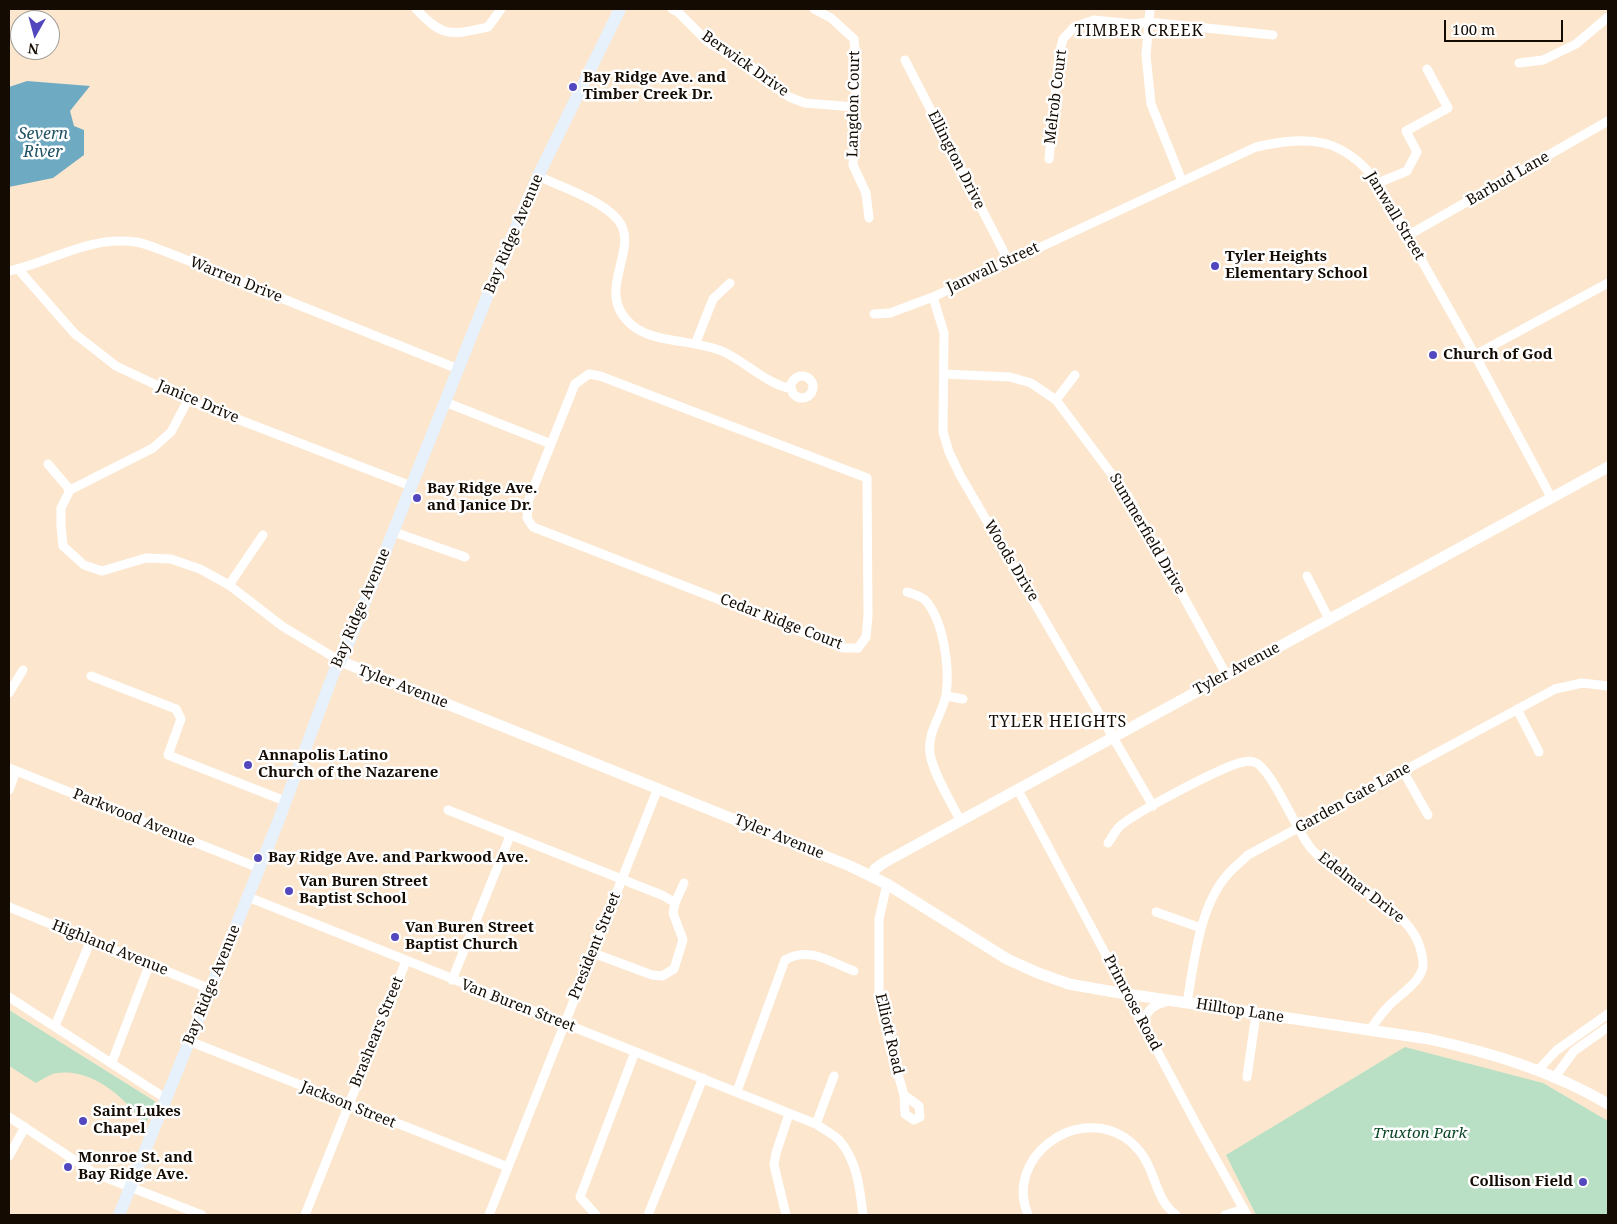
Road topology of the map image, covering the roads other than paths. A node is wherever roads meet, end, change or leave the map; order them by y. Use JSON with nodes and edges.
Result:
{"nodes":[{"id":1,"x":416,"y":9,"type":"edge"},
{"id":2,"x":501,"y":9,"type":"edge"},
{"id":3,"x":620,"y":9,"type":"edge"},
{"id":4,"x":814,"y":9,"type":"edge"},
{"id":5,"x":1150,"y":9,"type":"edge"},
{"id":6,"x":677,"y":10,"type":"edge"},
{"id":7,"x":1608,"y":17,"type":"edge"},
{"id":8,"x":1149,"y":22,"type":"junction"},
{"id":9,"x":1273,"y":34,"type":"dead end"},
{"id":10,"x":905,"y":60,"type":"dead end"},
{"id":11,"x":1520,"y":63,"type":"dead end"},
{"id":12,"x":1427,"y":70,"type":"dead end"},
{"id":13,"x":854,"y":107,"type":"junction"},
{"id":14,"x":1608,"y":121,"type":"edge"},
{"id":15,"x":1049,"y":159,"type":"dead end"},
{"id":16,"x":538,"y":176,"type":"junction"},
{"id":17,"x":1182,"y":181,"type":"junction"},
{"id":18,"x":1378,"y":183,"type":"junction"},
{"id":19,"x":869,"y":218,"type":"dead end"},
{"id":20,"x":1407,"y":236,"type":"junction"},
{"id":21,"x":1008,"y":260,"type":"junction"},
{"id":22,"x":13,"y":270,"type":"edge"},
{"id":23,"x":730,"y":283,"type":"dead end"},
{"id":24,"x":1608,"y":283,"type":"edge"},
{"id":25,"x":933,"y":297,"type":"junction"},
{"id":26,"x":874,"y":314,"type":"dead end"},
{"id":27,"x":696,"y":342,"type":"junction"},
{"id":28,"x":1475,"y":355,"type":"junction"},
{"id":29,"x":458,"y":369,"type":"junction"},
{"id":30,"x":944,"y":374,"type":"junction"},
{"id":31,"x":1075,"y":375,"type":"dead end"},
{"id":32,"x":790,"y":388,"type":"dead end"},
{"id":33,"x":188,"y":400,"type":"junction"},
{"id":34,"x":1056,"y":400,"type":"junction"},
{"id":35,"x":445,"y":402,"type":"junction"},
{"id":36,"x":551,"y":444,"type":"junction"},
{"id":37,"x":48,"y":464,"type":"dead end"},
{"id":38,"x":1608,"y":467,"type":"edge"},
{"id":39,"x":411,"y":486,"type":"junction"},
{"id":40,"x":70,"y":490,"type":"junction"},
{"id":41,"x":1551,"y":497,"type":"junction"},
{"id":42,"x":394,"y":532,"type":"junction"},
{"id":43,"x":263,"y":535,"type":"dead end"},
{"id":44,"x":465,"y":557,"type":"dead end"},
{"id":45,"x":1307,"y":576,"type":"dead end"},
{"id":46,"x":229,"y":585,"type":"junction"},
{"id":47,"x":907,"y":592,"type":"dead end"},
{"id":48,"x":1329,"y":619,"type":"junction"},
{"id":49,"x":340,"y":661,"type":"junction"},
{"id":50,"x":23,"y":670,"type":"dead end"},
{"id":51,"x":1226,"y":674,"type":"junction"},
{"id":52,"x":90,"y":676,"type":"dead end"},
{"id":53,"x":1608,"y":686,"type":"edge"},
{"id":54,"x":9,"y":693,"type":"edge"},
{"id":55,"x":946,"y":696,"type":"junction"},
{"id":56,"x":963,"y":699,"type":"dead end"},
{"id":57,"x":1517,"y":710,"type":"junction"},
{"id":58,"x":1114,"y":737,"type":"junction"},
{"id":59,"x":1539,"y":752,"type":"dead end"},
{"id":60,"x":13,"y":769,"type":"edge"},
{"id":61,"x":1403,"y":771,"type":"junction"},
{"id":62,"x":658,"y":788,"type":"junction"},
{"id":63,"x":9,"y":790,"type":"edge"},
{"id":64,"x":1018,"y":790,"type":"junction"},
{"id":65,"x":285,"y":801,"type":"junction"},
{"id":66,"x":1153,"y":806,"type":"junction"},
{"id":67,"x":448,"y":810,"type":"dead end"},
{"id":68,"x":1428,"y":815,"type":"dead end"},
{"id":69,"x":960,"y":820,"type":"junction"},
{"id":70,"x":1298,"y":829,"type":"junction"},
{"id":71,"x":510,"y":836,"type":"junction"},
{"id":72,"x":1108,"y":843,"type":"dead end"},
{"id":73,"x":259,"y":868,"type":"junction"},
{"id":74,"x":872,"y":877,"type":"junction"},
{"id":75,"x":621,"y":881,"type":"junction"},
{"id":76,"x":684,"y":883,"type":"dead end"},
{"id":77,"x":887,"y":884,"type":"junction"},
{"id":78,"x":248,"y":897,"type":"junction"},
{"id":79,"x":674,"y":903,"type":"junction"},
{"id":80,"x":9,"y":907,"type":"edge"},
{"id":81,"x":1156,"y":912,"type":"dead end"},
{"id":82,"x":1201,"y":928,"type":"junction"},
{"id":83,"x":91,"y":940,"type":"junction"},
{"id":84,"x":593,"y":953,"type":"junction"},
{"id":85,"x":406,"y":962,"type":"junction"},
{"id":86,"x":150,"y":963,"type":"junction"},
{"id":87,"x":854,"y":971,"type":"dead end"},
{"id":88,"x":452,"y":980,"type":"junction"},
{"id":89,"x":210,"y":989,"type":"junction"},
{"id":90,"x":1127,"y":994,"type":"junction"},
{"id":91,"x":9,"y":996,"type":"edge"},
{"id":92,"x":1170,"y":1001,"type":"junction"},
{"id":93,"x":1187,"y":1003,"type":"junction"},
{"id":94,"x":1256,"y":1014,"type":"junction"},
{"id":95,"x":1608,"y":1014,"type":"edge"},
{"id":96,"x":565,"y":1024,"type":"junction"},
{"id":97,"x":1144,"y":1024,"type":"junction"},
{"id":98,"x":55,"y":1026,"type":"junction"},
{"id":99,"x":1608,"y":1026,"type":"edge"},
{"id":100,"x":1370,"y":1030,"type":"junction"},
{"id":101,"x":189,"y":1041,"type":"junction"},
{"id":102,"x":635,"y":1052,"type":"junction"},
{"id":103,"x":112,"y":1062,"type":"junction"},
{"id":104,"x":1538,"y":1070,"type":"junction"},
{"id":105,"x":834,"y":1076,"type":"dead end"},
{"id":106,"x":1247,"y":1077,"type":"dead end"},
{"id":107,"x":1555,"y":1077,"type":"junction"},
{"id":108,"x":704,"y":1078,"type":"junction"},
{"id":109,"x":737,"y":1091,"type":"junction"},
{"id":110,"x":904,"y":1095,"type":"dead end"},
{"id":111,"x":165,"y":1098,"type":"junction"},
{"id":112,"x":1608,"y":1104,"type":"edge"},
{"id":113,"x":348,"y":1105,"type":"junction"},
{"id":114,"x":789,"y":1114,"type":"junction"},
{"id":115,"x":9,"y":1117,"type":"edge"},
{"id":116,"x":816,"y":1124,"type":"junction"},
{"id":117,"x":25,"y":1127,"type":"junction"},
{"id":118,"x":9,"y":1156,"type":"edge"},
{"id":119,"x":508,"y":1168,"type":"junction"},
{"id":120,"x":130,"y":1186,"type":"junction"},
{"id":121,"x":1246,"y":1212,"type":"edge"},
{"id":122,"x":119,"y":1215,"type":"edge"},
{"id":123,"x":202,"y":1215,"type":"edge"},
{"id":124,"x":304,"y":1215,"type":"edge"},
{"id":125,"x":489,"y":1215,"type":"edge"},
{"id":126,"x":596,"y":1215,"type":"edge"},
{"id":127,"x":648,"y":1215,"type":"edge"},
{"id":128,"x":786,"y":1215,"type":"edge"},
{"id":129,"x":864,"y":1215,"type":"edge"},
{"id":130,"x":1028,"y":1215,"type":"edge"},
{"id":131,"x":1176,"y":1215,"type":"edge"},
{"id":132,"x":1225,"y":1215,"type":"edge"}],
"edges":[{"from":1,"to":2,"type":"street"},
{"from":3,"to":16,"type":"main road","name":"Bay Ridge Avenue"},
{"from":4,"to":13,"type":"street","name":"Langdon Court"},
{"from":5,"to":8,"type":"street"},
{"from":6,"to":13,"type":"street","name":"Berwick Drive"},
{"from":7,"to":11,"type":"street"},
{"from":8,"to":9,"type":"street","name":"Melrob Court"},
{"from":8,"to":15,"type":"street","name":"Melrob Court"},
{"from":8,"to":17,"type":"street"},
{"from":10,"to":21,"type":"street","name":"Ellington Drive"},
{"from":12,"to":18,"type":"street"},
{"from":13,"to":19,"type":"street","name":"Langdon Court"},
{"from":14,"to":20,"type":"street","name":"Barbud Lane"},
{"from":16,"to":27,"type":"street"},
{"from":16,"to":29,"type":"main road","name":"Bay Ridge Avenue"},
{"from":17,"to":18,"type":"street","name":"Janwall Street"},
{"from":17,"to":21,"type":"street","name":"Janwall Street"},
{"from":18,"to":20,"type":"street","name":"Janwall Street"},
{"from":20,"to":28,"type":"street","name":"Janwall Street"},
{"from":21,"to":25,"type":"street","name":"Janwall Street"},
{"from":22,"to":29,"type":"street","name":"Warren Drive"},
{"from":22,"to":33,"type":"street","name":"Janice Drive"},
{"from":23,"to":27,"type":"street"},
{"from":24,"to":28,"type":"street"},
{"from":25,"to":26,"type":"street","name":"Janwall Street"},
{"from":25,"to":30,"type":"street","name":"Woods Drive"},
{"from":27,"to":32,"type":"street"},
{"from":28,"to":41,"type":"street","name":"Janwall Street"},
{"from":29,"to":35,"type":"main road","name":"Bay Ridge Avenue"},
{"from":30,"to":34,"type":"street","name":"Summerfield Drive"},
{"from":30,"to":58,"type":"street","name":"Woods Drive"},
{"from":31,"to":34,"type":"street"},
{"from":33,"to":39,"type":"street","name":"Janice Drive"},
{"from":33,"to":40,"type":"street"},
{"from":34,"to":51,"type":"street","name":"Summerfield Drive"},
{"from":35,"to":36,"type":"street"},
{"from":35,"to":39,"type":"main road","name":"Bay Ridge Avenue"},
{"from":36,"to":36,"type":"street","name":"Cedar Ridge Court"},
{"from":37,"to":40,"type":"street"},
{"from":38,"to":41,"type":"street","name":"Tyler Avenue"},
{"from":39,"to":42,"type":"main road","name":"Bay Ridge Avenue"},
{"from":40,"to":46,"type":"street","name":"Tyler Avenue"},
{"from":41,"to":48,"type":"street","name":"Tyler Avenue"},
{"from":42,"to":44,"type":"street"},
{"from":42,"to":49,"type":"main road","name":"Bay Ridge Avenue"},
{"from":43,"to":46,"type":"street"},
{"from":45,"to":48,"type":"street"},
{"from":46,"to":49,"type":"street","name":"Tyler Avenue"},
{"from":47,"to":55,"type":"street"},
{"from":48,"to":51,"type":"street","name":"Tyler Avenue"},
{"from":49,"to":62,"type":"street","name":"Tyler Avenue"},
{"from":49,"to":65,"type":"main road","name":"Bay Ridge Avenue"},
{"from":50,"to":54,"type":"street"},
{"from":51,"to":58,"type":"street","name":"Tyler Avenue"},
{"from":52,"to":65,"type":"street"},
{"from":53,"to":57,"type":"street","name":"Garden Gate Lane"},
{"from":55,"to":56,"type":"street"},
{"from":55,"to":69,"type":"street"},
{"from":57,"to":59,"type":"street"},
{"from":57,"to":61,"type":"street","name":"Garden Gate Lane"},
{"from":58,"to":64,"type":"street","name":"Tyler Avenue"},
{"from":58,"to":66,"type":"street","name":"Woods Drive"},
{"from":60,"to":63,"type":"street"},
{"from":60,"to":73,"type":"street","name":"Parkwood Avenue"},
{"from":61,"to":68,"type":"street"},
{"from":61,"to":70,"type":"street","name":"Garden Gate Lane"},
{"from":62,"to":74,"type":"street","name":"Tyler Avenue"},
{"from":62,"to":75,"type":"street","name":"President Street"},
{"from":64,"to":69,"type":"street","name":"Tyler Avenue"},
{"from":64,"to":90,"type":"street","name":"Primrose Road"},
{"from":65,"to":73,"type":"main road","name":"Bay Ridge Avenue"},
{"from":66,"to":70,"type":"street","name":"Edelmar Drive"},
{"from":66,"to":72,"type":"street","name":"Edelmar Drive"},
{"from":67,"to":71,"type":"street"},
{"from":69,"to":74,"type":"street","name":"Tyler Avenue"},
{"from":70,"to":82,"type":"street","name":"Garden Gate Lane"},
{"from":70,"to":100,"type":"street","name":"Edelmar Drive"},
{"from":71,"to":75,"type":"street"},
{"from":71,"to":88,"type":"street"},
{"from":73,"to":78,"type":"main road","name":"Bay Ridge Avenue"},
{"from":74,"to":77,"type":"street","name":"Tyler Avenue"},
{"from":75,"to":79,"type":"street"},
{"from":75,"to":84,"type":"street","name":"President Street"},
{"from":76,"to":79,"type":"street"},
{"from":77,"to":90,"type":"street","name":"Hilltop Lane"},
{"from":77,"to":110,"type":"street","name":"Elliott Road"},
{"from":78,"to":85,"type":"street","name":"Van Buren Street"},
{"from":78,"to":89,"type":"main road","name":"Bay Ridge Avenue"},
{"from":79,"to":84,"type":"street"},
{"from":80,"to":83,"type":"street","name":"Highland Avenue"},
{"from":81,"to":82,"type":"street"},
{"from":82,"to":93,"type":"street","name":"Garden Gate Lane"},
{"from":83,"to":86,"type":"street","name":"Highland Avenue"},
{"from":83,"to":98,"type":"street"},
{"from":84,"to":96,"type":"street","name":"President Street"},
{"from":85,"to":88,"type":"street","name":"Van Buren Street"},
{"from":85,"to":113,"type":"street","name":"Brashears Street"},
{"from":86,"to":89,"type":"street","name":"Highland Avenue"},
{"from":86,"to":103,"type":"street"},
{"from":87,"to":109,"type":"street"},
{"from":88,"to":96,"type":"street","name":"Van Buren Street"},
{"from":89,"to":101,"type":"main road","name":"Bay Ridge Avenue"},
{"from":90,"to":92,"type":"street","name":"Hilltop Lane"},
{"from":90,"to":97,"type":"street","name":"Primrose Road"},
{"from":91,"to":98,"type":"street"},
{"from":92,"to":93,"type":"street","name":"Hilltop Lane"},
{"from":92,"to":97,"type":"street"},
{"from":93,"to":94,"type":"street","name":"Hilltop Lane"},
{"from":94,"to":100,"type":"street","name":"Hilltop Lane"},
{"from":94,"to":106,"type":"street"},
{"from":95,"to":104,"type":"street"},
{"from":96,"to":102,"type":"street","name":"Van Buren Street"},
{"from":96,"to":119,"type":"street","name":"President Street"},
{"from":97,"to":121,"type":"street","name":"Primrose Road"},
{"from":98,"to":103,"type":"street"},
{"from":99,"to":107,"type":"street"},
{"from":100,"to":104,"type":"street","name":"Hilltop Lane"},
{"from":101,"to":111,"type":"main road","name":"Bay Ridge Avenue"},
{"from":101,"to":113,"type":"street","name":"Jackson Street"},
{"from":102,"to":108,"type":"street","name":"Van Buren Street"},
{"from":102,"to":126,"type":"street"},
{"from":103,"to":111,"type":"street"},
{"from":104,"to":107,"type":"street","name":"Hilltop Lane"},
{"from":105,"to":116,"type":"street"},
{"from":107,"to":112,"type":"street","name":"Hilltop Lane"},
{"from":108,"to":109,"type":"street","name":"Van Buren Street"},
{"from":108,"to":127,"type":"street"},
{"from":109,"to":114,"type":"street","name":"Van Buren Street"},
{"from":111,"to":120,"type":"main road","name":"Bay Ridge Avenue"},
{"from":113,"to":119,"type":"street","name":"Jackson Street"},
{"from":113,"to":124,"type":"street","name":"Brashears Street"},
{"from":114,"to":116,"type":"street","name":"Van Buren Street"},
{"from":114,"to":128,"type":"street"},
{"from":115,"to":117,"type":"street"},
{"from":116,"to":129,"type":"street","name":"Van Buren Street"},
{"from":117,"to":118,"type":"street"},
{"from":117,"to":120,"type":"street"},
{"from":119,"to":125,"type":"street","name":"President Street"},
{"from":120,"to":122,"type":"main road","name":"Bay Ridge Avenue"},
{"from":120,"to":123,"type":"street"},
{"from":121,"to":132,"type":"street"},
{"from":130,"to":131,"type":"street"}]}
